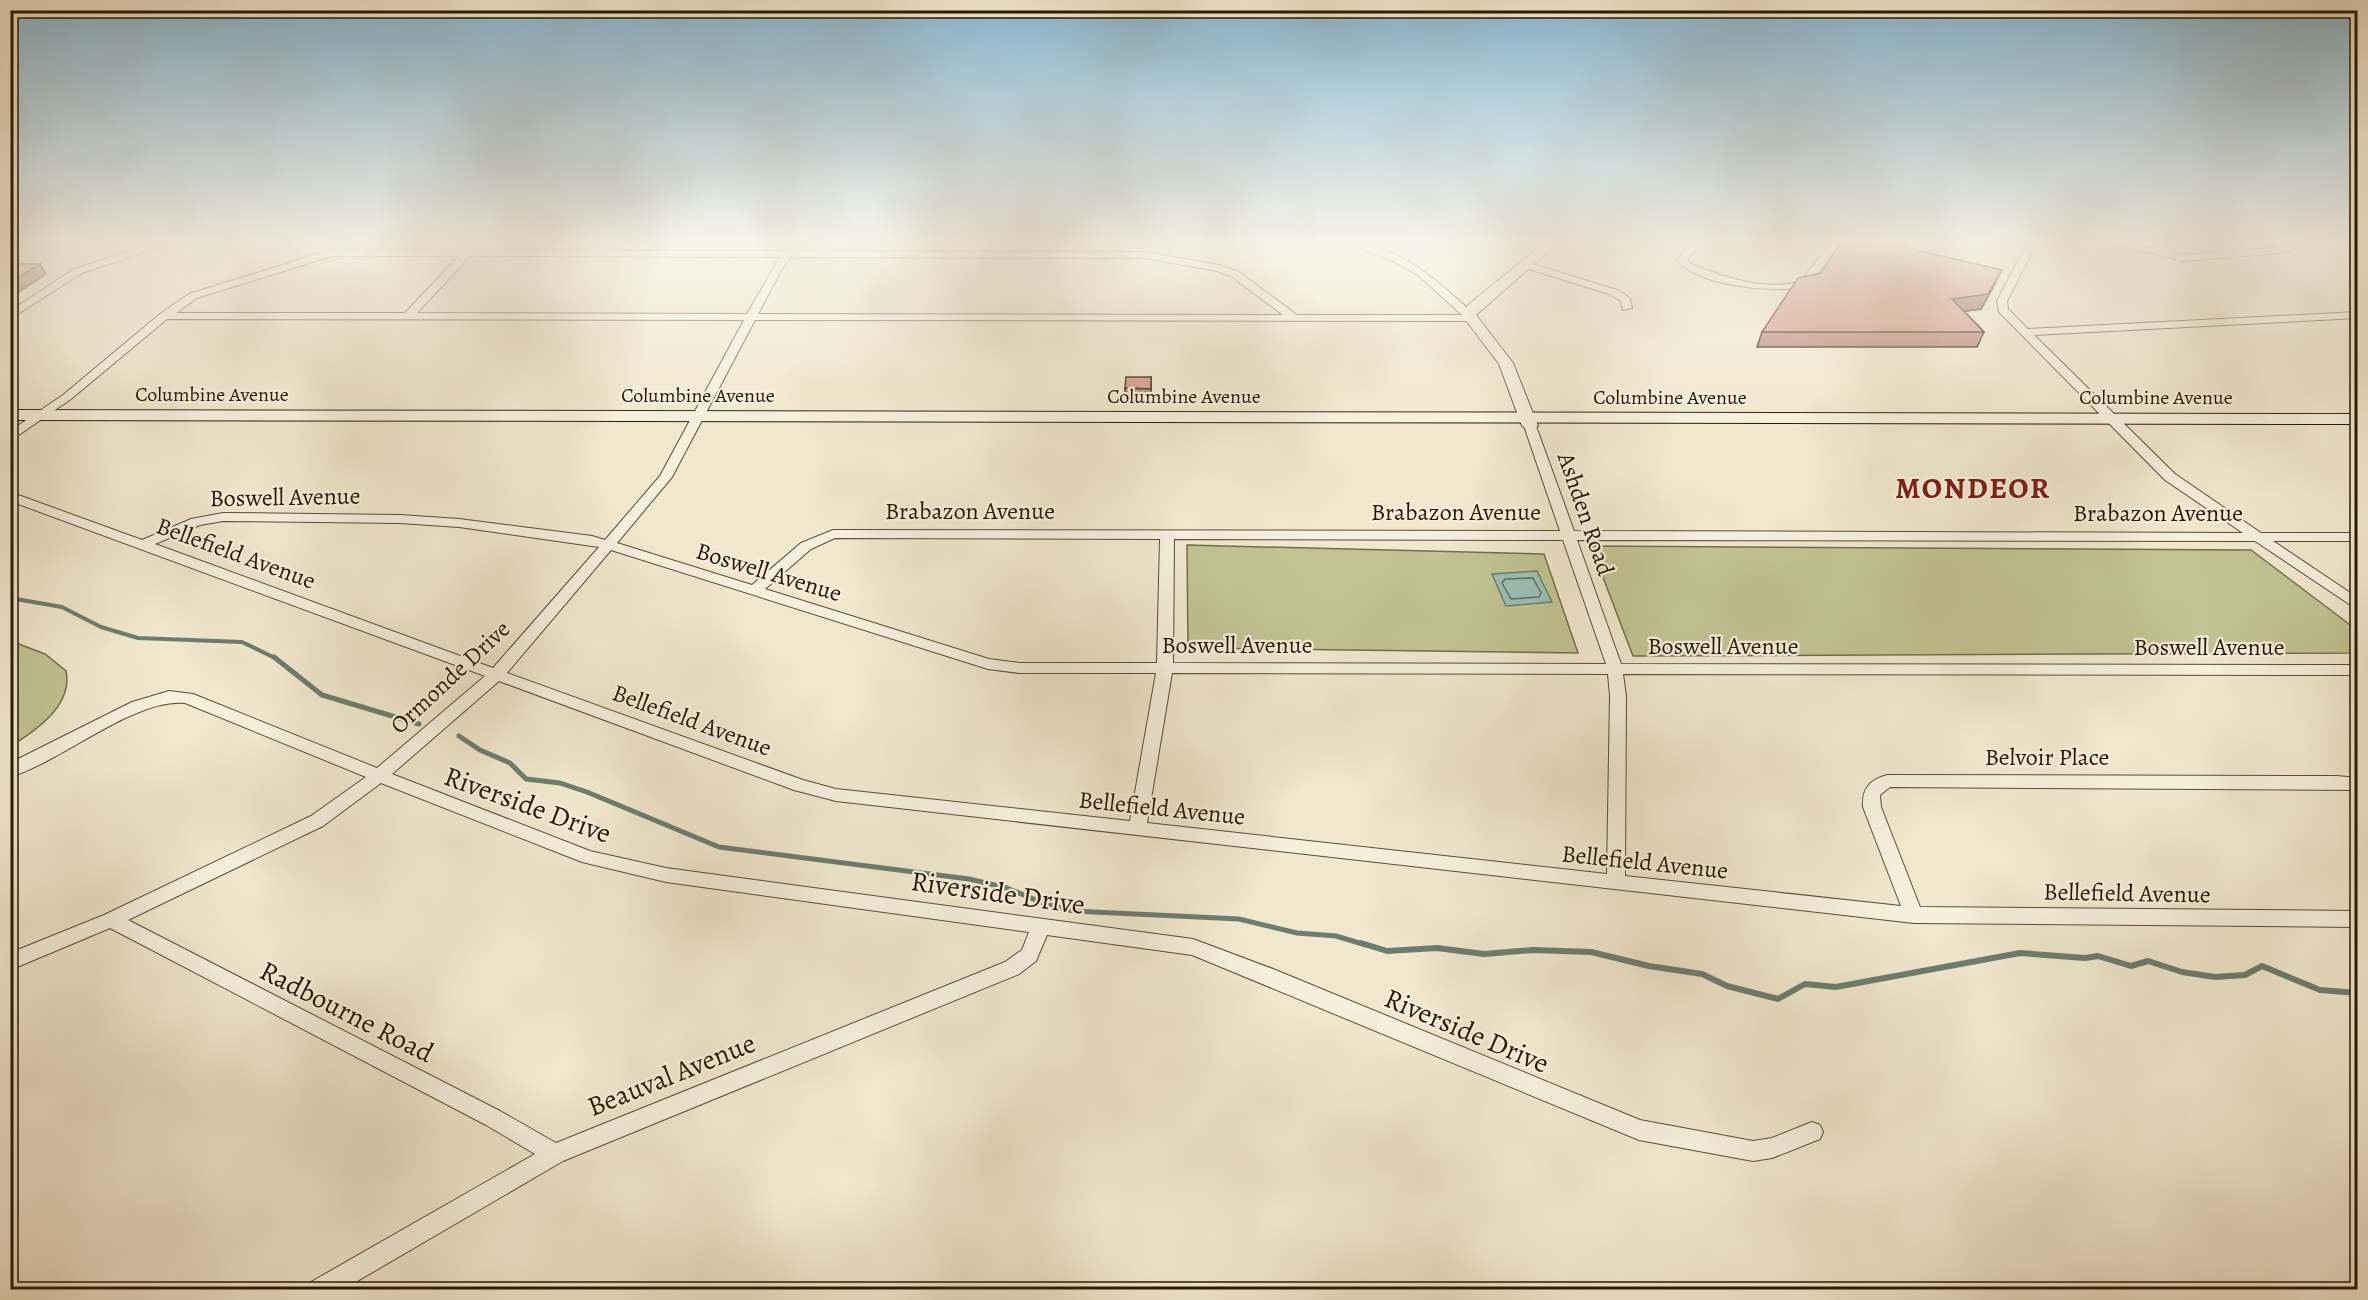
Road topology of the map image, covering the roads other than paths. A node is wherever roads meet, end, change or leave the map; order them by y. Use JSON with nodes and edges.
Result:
{"nodes":[{"id":1,"x":29,"y":304,"type":"edge"},
{"id":2,"x":184,"y":304,"type":"edge"},
{"id":3,"x":420,"y":304,"type":"edge"},
{"id":4,"x":759,"y":304,"type":"edge"},
{"id":5,"x":1275,"y":304,"type":"edge"},
{"id":6,"x":1455,"y":304,"type":"edge"},
{"id":7,"x":1478,"y":304,"type":"edge"},
{"id":8,"x":1626,"y":304,"type":"edge"},
{"id":9,"x":2003,"y":304,"type":"edge"},
{"id":10,"x":1627,"y":308,"type":"dead end"},
{"id":11,"x":409,"y":315,"type":"junction"},
{"id":12,"x":2358,"y":315,"type":"edge"},
{"id":13,"x":10,"y":316,"type":"edge"},
{"id":14,"x":165,"y":316,"type":"junction"},
{"id":15,"x":752,"y":317,"type":"junction"},
{"id":16,"x":1469,"y":317,"type":"junction"},
{"id":17,"x":1295,"y":318,"type":"junction"},
{"id":18,"x":2025,"y":332,"type":"junction"},
{"id":19,"x":10,"y":415,"type":"edge"},
{"id":20,"x":35,"y":419,"type":"junction"},
{"id":21,"x":697,"y":420,"type":"junction"},
{"id":22,"x":1528,"y":422,"type":"junction"},
{"id":23,"x":2114,"y":422,"type":"junction"},
{"id":24,"x":10,"y":423,"type":"edge"},
{"id":25,"x":2351,"y":423,"type":"edge"},
{"id":26,"x":10,"y":437,"type":"edge"},
{"id":27,"x":10,"y":496,"type":"edge"},
{"id":28,"x":1167,"y":534,"type":"junction"},
{"id":29,"x":1566,"y":534,"type":"junction"},
{"id":30,"x":2255,"y":536,"type":"junction"},
{"id":31,"x":2358,"y":537,"type":"edge"},
{"id":32,"x":142,"y":545,"type":"junction"},
{"id":33,"x":610,"y":545,"type":"junction"},
{"id":34,"x":754,"y":591,"type":"junction"},
{"id":35,"x":2358,"y":605,"type":"edge"},
{"id":36,"x":1165,"y":667,"type":"junction"},
{"id":37,"x":1615,"y":669,"type":"junction"},
{"id":38,"x":2358,"y":670,"type":"edge"},
{"id":39,"x":497,"y":674,"type":"junction"},
{"id":40,"x":10,"y":771,"type":"edge"},
{"id":41,"x":379,"y":776,"type":"junction"},
{"id":42,"x":2358,"y":784,"type":"edge"},
{"id":43,"x":1137,"y":830,"type":"junction"},
{"id":44,"x":1617,"y":883,"type":"junction"},
{"id":45,"x":1914,"y":915,"type":"junction"},
{"id":46,"x":2358,"y":919,"type":"edge"},
{"id":47,"x":111,"y":920,"type":"junction"},
{"id":48,"x":1041,"y":926,"type":"junction"},
{"id":49,"x":10,"y":962,"type":"edge"},
{"id":50,"x":1812,"y":1132,"type":"dead end"},
{"id":51,"x":555,"y":1154,"type":"junction"},
{"id":52,"x":319,"y":1290,"type":"edge"}],
"edges":[{"from":1,"to":13,"type":"street"},
{"from":2,"to":14,"type":"street"},
{"from":3,"to":11,"type":"street"},
{"from":4,"to":15,"type":"street","name":"Ormonde Drive"},
{"from":5,"to":17,"type":"street"},
{"from":6,"to":16,"type":"street","name":"Ashden Road"},
{"from":7,"to":16,"type":"street"},
{"from":8,"to":10,"type":"street"},
{"from":9,"to":18,"type":"street"},
{"from":11,"to":14,"type":"street"},
{"from":11,"to":15,"type":"street"},
{"from":12,"to":18,"type":"street"},
{"from":14,"to":20,"type":"street"},
{"from":15,"to":17,"type":"street"},
{"from":15,"to":21,"type":"street","name":"Ormonde Drive"},
{"from":16,"to":17,"type":"street"},
{"from":16,"to":22,"type":"street","name":"Ashden Road"},
{"from":18,"to":23,"type":"street"},
{"from":19,"to":20,"type":"main road","name":"Columbine Avenue"},
{"from":20,"to":21,"type":"main road","name":"Columbine Avenue"},
{"from":20,"to":24,"type":"main road","name":"Columbine Avenue"},
{"from":20,"to":26,"type":"street"},
{"from":21,"to":22,"type":"main road","name":"Columbine Avenue"},
{"from":21,"to":33,"type":"street","name":"Ormonde Drive"},
{"from":22,"to":23,"type":"main road","name":"Columbine Avenue"},
{"from":22,"to":29,"type":"street","name":"Ashden Road"},
{"from":23,"to":25,"type":"main road","name":"Columbine Avenue"},
{"from":23,"to":30,"type":"street"},
{"from":27,"to":32,"type":"street","name":"Bellefield Avenue"},
{"from":28,"to":29,"type":"street","name":"Brabazon Avenue"},
{"from":28,"to":34,"type":"street","name":"Brabazon Avenue"},
{"from":28,"to":36,"type":"street"},
{"from":29,"to":30,"type":"street","name":"Brabazon Avenue"},
{"from":29,"to":37,"type":"street","name":"Ashden Road"},
{"from":30,"to":31,"type":"street","name":"Brabazon Avenue"},
{"from":30,"to":35,"type":"street"},
{"from":32,"to":33,"type":"street","name":"Boswell Avenue"},
{"from":32,"to":39,"type":"street","name":"Bellefield Avenue"},
{"from":33,"to":34,"type":"street","name":"Boswell Avenue"},
{"from":33,"to":39,"type":"street","name":"Ormonde Drive"},
{"from":34,"to":36,"type":"street","name":"Boswell Avenue"},
{"from":36,"to":37,"type":"street","name":"Boswell Avenue"},
{"from":36,"to":43,"type":"street"},
{"from":37,"to":38,"type":"street","name":"Boswell Avenue"},
{"from":37,"to":44,"type":"street","name":"Ashden Road"},
{"from":39,"to":41,"type":"street","name":"Ormonde Drive"},
{"from":39,"to":43,"type":"street","name":"Bellefield Avenue"},
{"from":40,"to":41,"type":"street","name":"Riverside Drive"},
{"from":41,"to":47,"type":"street","name":"Ormonde Drive"},
{"from":41,"to":48,"type":"street","name":"Riverside Drive"},
{"from":42,"to":45,"type":"street","name":"Belvoir Place"},
{"from":43,"to":44,"type":"street","name":"Bellefield Avenue"},
{"from":44,"to":45,"type":"street","name":"Bellefield Avenue"},
{"from":45,"to":46,"type":"street","name":"Bellefield Avenue"},
{"from":47,"to":49,"type":"street","name":"Ormonde Drive"},
{"from":47,"to":51,"type":"street","name":"Radbourne Road"},
{"from":48,"to":50,"type":"street","name":"Riverside Drive"},
{"from":48,"to":51,"type":"street","name":"Beauval Avenue"},
{"from":51,"to":52,"type":"street","name":"Beauval Avenue"}]}
